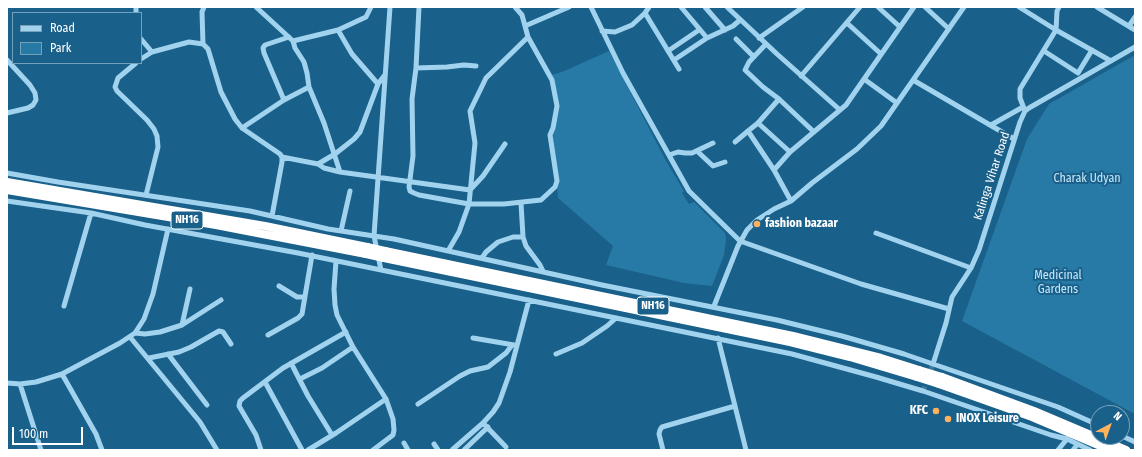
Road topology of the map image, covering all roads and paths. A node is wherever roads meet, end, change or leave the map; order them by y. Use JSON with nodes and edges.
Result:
{"nodes":[{"id":1,"x":204,"y":7,"type":"edge"},
{"id":2,"x":256,"y":7,"type":"edge"},
{"id":3,"x":371,"y":7,"type":"edge"},
{"id":4,"x":390,"y":7,"type":"edge"},
{"id":5,"x":419,"y":7,"type":"edge"},
{"id":6,"x":515,"y":7,"type":"edge"},
{"id":7,"x":569,"y":7,"type":"edge"},
{"id":8,"x":591,"y":7,"type":"edge"},
{"id":9,"x":649,"y":7,"type":"edge"},
{"id":10,"x":680,"y":7,"type":"edge"},
{"id":11,"x":705,"y":7,"type":"edge"},
{"id":12,"x":727,"y":7,"type":"edge"},
{"id":13,"x":803,"y":7,"type":"edge"},
{"id":14,"x":860,"y":7,"type":"edge"},
{"id":15,"x":878,"y":7,"type":"edge"},
{"id":16,"x":914,"y":7,"type":"edge"},
{"id":17,"x":925,"y":7,"type":"edge"},
{"id":18,"x":964,"y":7,"type":"edge"},
{"id":19,"x":1018,"y":7,"type":"edge"},
{"id":20,"x":1059,"y":7,"type":"edge"},
{"id":21,"x":1097,"y":7,"type":"edge"},
{"id":22,"x":645,"y":13,"type":"junction"},
{"id":23,"x":1135,"y":17,"type":"edge"},
{"id":24,"x":740,"y":20,"type":"junction"},
{"id":25,"x":847,"y":23,"type":"junction"},
{"id":26,"x":525,"y":26,"type":"junction"},
{"id":27,"x":1129,"y":26,"type":"junction"},
{"id":28,"x":900,"y":27,"type":"junction"},
{"id":29,"x":949,"y":29,"type":"junction"},
{"id":30,"x":338,"y":30,"type":"junction"},
{"id":31,"x":699,"y":30,"type":"junction"},
{"id":32,"x":725,"y":30,"type":"junction"},
{"id":33,"x":1056,"y":30,"type":"junction"},
{"id":34,"x":1135,"y":30,"type":"edge"},
{"id":35,"x":602,"y":31,"type":"junction"},
{"id":36,"x":528,"y":37,"type":"junction"},
{"id":37,"x":707,"y":38,"type":"junction"},
{"id":38,"x":759,"y":38,"type":"junction"},
{"id":39,"x":291,"y":39,"type":"junction"},
{"id":40,"x":736,"y":39,"type":"dead end"},
{"id":41,"x":142,"y":40,"type":"edge"},
{"id":42,"x":203,"y":44,"type":"junction"},
{"id":43,"x":766,"y":44,"type":"junction"},
{"id":44,"x":1135,"y":47,"type":"edge"},
{"id":45,"x":1092,"y":50,"type":"junction"},
{"id":46,"x":668,"y":51,"type":"junction"},
{"id":47,"x":1044,"y":51,"type":"junction"},
{"id":48,"x":152,"y":52,"type":"junction"},
{"id":49,"x":881,"y":54,"type":"junction"},
{"id":50,"x":754,"y":57,"type":"junction"},
{"id":51,"x":142,"y":58,"type":"edge"},
{"id":52,"x":7,"y":60,"type":"edge"},
{"id":53,"x":674,"y":60,"type":"junction"},
{"id":54,"x":1111,"y":61,"type":"junction"},
{"id":55,"x":135,"y":64,"type":"edge"},
{"id":56,"x":476,"y":66,"type":"dead end"},
{"id":57,"x":416,"y":68,"type":"junction"},
{"id":58,"x":679,"y":69,"type":"dead end"},
{"id":59,"x":384,"y":75,"type":"junction"},
{"id":60,"x":801,"y":76,"type":"junction"},
{"id":61,"x":864,"y":79,"type":"junction"},
{"id":62,"x":913,"y":80,"type":"junction"},
{"id":63,"x":378,"y":84,"type":"junction"},
{"id":64,"x":309,"y":87,"type":"junction"},
{"id":65,"x":778,"y":99,"type":"junction"},
{"id":66,"x":284,"y":100,"type":"junction"},
{"id":67,"x":897,"y":103,"type":"junction"},
{"id":68,"x":1024,"y":109,"type":"junction"},
{"id":69,"x":840,"y":110,"type":"junction"},
{"id":70,"x":7,"y":112,"type":"edge"},
{"id":71,"x":758,"y":123,"type":"junction"},
{"id":72,"x":991,"y":125,"type":"junction"},
{"id":73,"x":242,"y":128,"type":"junction"},
{"id":74,"x":748,"y":131,"type":"junction"},
{"id":75,"x":814,"y":132,"type":"junction"},
{"id":76,"x":1014,"y":139,"type":"junction"},
{"id":77,"x":735,"y":142,"type":"dead end"},
{"id":78,"x":713,"y":143,"type":"dead end"},
{"id":79,"x":505,"y":144,"type":"dead end"},
{"id":80,"x":697,"y":151,"type":"junction"},
{"id":81,"x":790,"y":152,"type":"junction"},
{"id":82,"x":335,"y":154,"type":"junction"},
{"id":83,"x":669,"y":155,"type":"junction"},
{"id":84,"x":282,"y":157,"type":"junction"},
{"id":85,"x":725,"y":162,"type":"dead end"},
{"id":86,"x":318,"y":164,"type":"junction"},
{"id":87,"x":774,"y":170,"type":"junction"},
{"id":88,"x":340,"y":172,"type":"junction"},
{"id":89,"x":7,"y":173,"type":"edge"},
{"id":90,"x":378,"y":177,"type":"junction"},
{"id":91,"x":7,"y":182,"type":"edge"},
{"id":92,"x":409,"y":182,"type":"junction"},
{"id":93,"x":7,"y":190,"type":"edge"},
{"id":94,"x":470,"y":190,"type":"junction"},
{"id":95,"x":350,"y":191,"type":"dead end"},
{"id":96,"x":146,"y":195,"type":"junction"},
{"id":97,"x":7,"y":200,"type":"edge"},
{"id":98,"x":791,"y":201,"type":"junction"},
{"id":99,"x":520,"y":202,"type":"junction"},
{"id":100,"x":469,"y":204,"type":"junction"},
{"id":101,"x":91,"y":213,"type":"junction"},
{"id":102,"x":272,"y":216,"type":"junction"},
{"id":103,"x":168,"y":229,"type":"junction"},
{"id":104,"x":341,"y":231,"type":"junction"},
{"id":105,"x":876,"y":233,"type":"dead end"},
{"id":106,"x":374,"y":236,"type":"junction"},
{"id":107,"x":523,"y":237,"type":"junction"},
{"id":108,"x":740,"y":241,"type":"junction"},
{"id":109,"x":367,"y":251,"type":"junction"},
{"id":110,"x":448,"y":251,"type":"junction"},
{"id":111,"x":312,"y":255,"type":"junction"},
{"id":112,"x":482,"y":258,"type":"junction"},
{"id":113,"x":336,"y":261,"type":"junction"},
{"id":114,"x":971,"y":268,"type":"junction"},
{"id":115,"x":381,"y":270,"type":"junction"},
{"id":116,"x":543,"y":271,"type":"junction"},
{"id":117,"x":279,"y":286,"type":"dead end"},
{"id":118,"x":190,"y":289,"type":"dead end"},
{"id":119,"x":305,"y":297,"type":"junction"},
{"id":120,"x":221,"y":300,"type":"dead end"},
{"id":121,"x":529,"y":300,"type":"junction"},
{"id":122,"x":64,"y":306,"type":"dead end"},
{"id":123,"x":714,"y":306,"type":"junction"},
{"id":124,"x":949,"y":309,"type":"junction"},
{"id":125,"x":616,"y":318,"type":"junction"},
{"id":126,"x":182,"y":325,"type":"junction"},
{"id":127,"x":346,"y":332,"type":"junction"},
{"id":128,"x":135,"y":333,"type":"junction"},
{"id":129,"x":268,"y":335,"type":"dead end"},
{"id":130,"x":130,"y":337,"type":"junction"},
{"id":131,"x":473,"y":338,"type":"dead end"},
{"id":132,"x":718,"y":338,"type":"junction"},
{"id":133,"x":231,"y":344,"type":"dead end"},
{"id":134,"x":515,"y":345,"type":"junction"},
{"id":135,"x":353,"y":347,"type":"junction"},
{"id":136,"x":168,"y":354,"type":"junction"},
{"id":137,"x":556,"y":354,"type":"dead end"},
{"id":138,"x":149,"y":358,"type":"junction"},
{"id":139,"x":291,"y":363,"type":"junction"},
{"id":140,"x":933,"y":364,"type":"junction"},
{"id":141,"x":62,"y":374,"type":"junction"},
{"id":142,"x":300,"y":379,"type":"junction"},
{"id":143,"x":940,"y":380,"type":"junction"},
{"id":144,"x":7,"y":382,"type":"edge"},
{"id":145,"x":266,"y":382,"type":"junction"},
{"id":146,"x":20,"y":384,"type":"junction"},
{"id":147,"x":386,"y":399,"type":"junction"},
{"id":148,"x":418,"y":404,"type":"dead end"},
{"id":149,"x":208,"y":405,"type":"dead end"},
{"id":150,"x":735,"y":406,"type":"junction"},
{"id":151,"x":1090,"y":421,"type":"edge"},
{"id":152,"x":483,"y":423,"type":"junction"},
{"id":153,"x":488,"y":427,"type":"junction"},
{"id":154,"x":332,"y":436,"type":"junction"},
{"id":155,"x":1066,"y":439,"type":"junction"},
{"id":156,"x":404,"y":443,"type":"dead end"},
{"id":157,"x":434,"y":444,"type":"dead end"},
{"id":158,"x":1077,"y":445,"type":"junction"},
{"id":159,"x":506,"y":447,"type":"dead end"},
{"id":160,"x":375,"y":449,"type":"edge"},
{"id":161,"x":41,"y":450,"type":"edge"},
{"id":162,"x":102,"y":450,"type":"edge"},
{"id":163,"x":217,"y":450,"type":"edge"},
{"id":164,"x":261,"y":450,"type":"edge"},
{"id":165,"x":302,"y":450,"type":"edge"},
{"id":166,"x":308,"y":450,"type":"edge"},
{"id":167,"x":408,"y":450,"type":"edge"},
{"id":168,"x":438,"y":450,"type":"edge"},
{"id":169,"x":452,"y":450,"type":"edge"},
{"id":170,"x":464,"y":450,"type":"edge"},
{"id":171,"x":663,"y":450,"type":"edge"},
{"id":172,"x":746,"y":450,"type":"edge"},
{"id":173,"x":1058,"y":450,"type":"edge"},
{"id":174,"x":1073,"y":450,"type":"edge"},
{"id":175,"x":1090,"y":450,"type":"edge"},
{"id":176,"x":1110,"y":450,"type":"edge"},
{"id":177,"x":1126,"y":450,"type":"edge"}],
"edges":[{"from":1,"to":42,"type":"street"},
{"from":2,"to":39,"type":"street"},
{"from":3,"to":30,"type":"street"},
{"from":4,"to":59,"type":"street"},
{"from":5,"to":57,"type":"street"},
{"from":6,"to":26,"type":"street"},
{"from":7,"to":26,"type":"street"},
{"from":8,"to":35,"type":"street"},
{"from":9,"to":22,"type":"street"},
{"from":10,"to":31,"type":"street"},
{"from":11,"to":32,"type":"street"},
{"from":12,"to":24,"type":"street"},
{"from":13,"to":38,"type":"street"},
{"from":14,"to":25,"type":"street"},
{"from":15,"to":28,"type":"street"},
{"from":16,"to":28,"type":"street"},
{"from":17,"to":29,"type":"street"},
{"from":18,"to":29,"type":"street"},
{"from":19,"to":33,"type":"street"},
{"from":20,"to":33,"type":"street"},
{"from":21,"to":27,"type":"street"},
{"from":22,"to":35,"type":"street"},
{"from":22,"to":46,"type":"street"},
{"from":23,"to":27,"type":"street"},
{"from":24,"to":32,"type":"street"},
{"from":24,"to":38,"type":"street"},
{"from":25,"to":49,"type":"street"},
{"from":25,"to":60,"type":"street"},
{"from":26,"to":36,"type":"street"},
{"from":27,"to":34,"type":"street"},
{"from":28,"to":49,"type":"street"},
{"from":29,"to":62,"type":"street"},
{"from":30,"to":39,"type":"street"},
{"from":30,"to":63,"type":"street"},
{"from":31,"to":37,"type":"street"},
{"from":31,"to":46,"type":"street"},
{"from":32,"to":37,"type":"street"},
{"from":33,"to":45,"type":"street"},
{"from":33,"to":47,"type":"street"},
{"from":35,"to":83,"type":"street"},
{"from":36,"to":94,"type":"street"},
{"from":36,"to":99,"type":"street"},
{"from":37,"to":53,"type":"street"},
{"from":38,"to":43,"type":"street"},
{"from":39,"to":64,"type":"street"},
{"from":39,"to":66,"type":"street"},
{"from":40,"to":50,"type":"street"},
{"from":41,"to":48,"type":"street"},
{"from":42,"to":48,"type":"street"},
{"from":42,"to":73,"type":"street"},
{"from":43,"to":50,"type":"street"},
{"from":43,"to":60,"type":"street"},
{"from":44,"to":54,"type":"street"},
{"from":45,"to":47,"type":"street"},
{"from":45,"to":54,"type":"street"},
{"from":46,"to":53,"type":"street"},
{"from":47,"to":68,"type":"street"},
{"from":48,"to":51,"type":"street"},
{"from":49,"to":61,"type":"street"},
{"from":50,"to":65,"type":"street"},
{"from":52,"to":70,"type":"street"},
{"from":53,"to":58,"type":"street"},
{"from":54,"to":68,"type":"street"},
{"from":55,"to":96,"type":"street"},
{"from":56,"to":57,"type":"street"},
{"from":57,"to":92,"type":"street"},
{"from":59,"to":63,"type":"street"},
{"from":59,"to":90,"type":"street"},
{"from":60,"to":69,"type":"street"},
{"from":61,"to":67,"type":"street"},
{"from":61,"to":69,"type":"street"},
{"from":62,"to":67,"type":"street"},
{"from":62,"to":72,"type":"street"},
{"from":63,"to":82,"type":"street"},
{"from":64,"to":66,"type":"street"},
{"from":64,"to":82,"type":"street"},
{"from":65,"to":71,"type":"street"},
{"from":65,"to":75,"type":"street"},
{"from":66,"to":73,"type":"street"},
{"from":67,"to":98,"type":"street"},
{"from":68,"to":72,"type":"street"},
{"from":68,"to":76,"type":"street","name":"Kalinga Vihar Road"},
{"from":69,"to":75,"type":"street"},
{"from":71,"to":74,"type":"street"},
{"from":71,"to":81,"type":"street"},
{"from":72,"to":76,"type":"street"},
{"from":73,"to":84,"type":"street"},
{"from":74,"to":77,"type":"street"},
{"from":74,"to":87,"type":"street"},
{"from":75,"to":81,"type":"street"},
{"from":76,"to":114,"type":"street","name":"Kalinga Vihar Road"},
{"from":78,"to":80,"type":"street"},
{"from":79,"to":94,"type":"street"},
{"from":80,"to":83,"type":"street"},
{"from":80,"to":85,"type":"street"},
{"from":81,"to":87,"type":"street"},
{"from":82,"to":86,"type":"street"},
{"from":82,"to":88,"type":"street"},
{"from":83,"to":108,"type":"street"},
{"from":84,"to":86,"type":"street"},
{"from":84,"to":102,"type":"street"},
{"from":86,"to":88,"type":"street"},
{"from":87,"to":98,"type":"street"},
{"from":88,"to":90,"type":"street"},
{"from":89,"to":96,"type":"street"},
{"from":90,"to":92,"type":"street"},
{"from":90,"to":106,"type":"street"},
{"from":91,"to":109,"type":"highway","number":"NH16"},
{"from":92,"to":94,"type":"street"},
{"from":92,"to":100,"type":"street"},
{"from":93,"to":109,"type":"highway","number":"NH16"},
{"from":94,"to":100,"type":"street"},
{"from":95,"to":104,"type":"street"},
{"from":96,"to":102,"type":"street"},
{"from":97,"to":101,"type":"street"},
{"from":98,"to":108,"type":"street"},
{"from":99,"to":100,"type":"street"},
{"from":99,"to":107,"type":"street"},
{"from":100,"to":110,"type":"street"},
{"from":101,"to":103,"type":"street"},
{"from":101,"to":122,"type":"street"},
{"from":102,"to":104,"type":"street"},
{"from":103,"to":111,"type":"street"},
{"from":103,"to":128,"type":"street"},
{"from":104,"to":106,"type":"street"},
{"from":105,"to":114,"type":"street"},
{"from":106,"to":110,"type":"street"},
{"from":106,"to":115,"type":"street"},
{"from":107,"to":112,"type":"street"},
{"from":107,"to":116,"type":"street"},
{"from":108,"to":123,"type":"street"},
{"from":108,"to":124,"type":"street"},
{"from":109,"to":143,"type":"highway","number":"NH16","bridge":true},
{"from":110,"to":112,"type":"street"},
{"from":111,"to":113,"type":"street"},
{"from":111,"to":119,"type":"street"},
{"from":112,"to":116,"type":"street"},
{"from":113,"to":115,"type":"street"},
{"from":113,"to":127,"type":"street"},
{"from":114,"to":124,"type":"street","name":"Kalinga Vihar Road"},
{"from":115,"to":121,"type":"street"},
{"from":116,"to":123,"type":"street"},
{"from":117,"to":119,"type":"street"},
{"from":118,"to":126,"type":"street"},
{"from":119,"to":129,"type":"street"},
{"from":120,"to":126,"type":"street"},
{"from":121,"to":125,"type":"street"},
{"from":121,"to":134,"type":"street"},
{"from":123,"to":140,"type":"street"},
{"from":124,"to":140,"type":"street","name":"Kalinga Vihar Road"},
{"from":125,"to":132,"type":"street"},
{"from":125,"to":137,"type":"street"},
{"from":126,"to":128,"type":"street"},
{"from":127,"to":135,"type":"street"},
{"from":127,"to":139,"type":"street"},
{"from":128,"to":130,"type":"street"},
{"from":130,"to":138,"type":"street"},
{"from":130,"to":141,"type":"street"},
{"from":131,"to":134,"type":"street"},
{"from":132,"to":150,"type":"street"},
{"from":132,"to":155,"type":"street"},
{"from":133,"to":136,"type":"street"},
{"from":134,"to":148,"type":"street"},
{"from":134,"to":152,"type":"street"},
{"from":135,"to":142,"type":"street"},
{"from":135,"to":147,"type":"street"},
{"from":136,"to":138,"type":"street"},
{"from":136,"to":149,"type":"street"},
{"from":138,"to":163,"type":"street"},
{"from":139,"to":142,"type":"street"},
{"from":139,"to":145,"type":"street"},
{"from":140,"to":151,"type":"street"},
{"from":141,"to":146,"type":"street"},
{"from":141,"to":162,"type":"street"},
{"from":142,"to":154,"type":"street"},
{"from":143,"to":176,"type":"highway","number":"NH16"},
{"from":143,"to":177,"type":"highway","number":"NH16"},
{"from":144,"to":146,"type":"street"},
{"from":145,"to":164,"type":"street"},
{"from":145,"to":165,"type":"street"},
{"from":146,"to":161,"type":"street"},
{"from":147,"to":154,"type":"street"},
{"from":147,"to":160,"type":"street"},
{"from":150,"to":171,"type":"street"},
{"from":150,"to":172,"type":"street"},
{"from":152,"to":153,"type":"street"},
{"from":152,"to":169,"type":"street"},
{"from":153,"to":159,"type":"street"},
{"from":153,"to":170,"type":"street"},
{"from":154,"to":166,"type":"street"},
{"from":155,"to":158,"type":"street"},
{"from":155,"to":173,"type":"street"},
{"from":156,"to":167,"type":"street"},
{"from":157,"to":168,"type":"street"},
{"from":158,"to":174,"type":"street"},
{"from":158,"to":175,"type":"street"}]}
